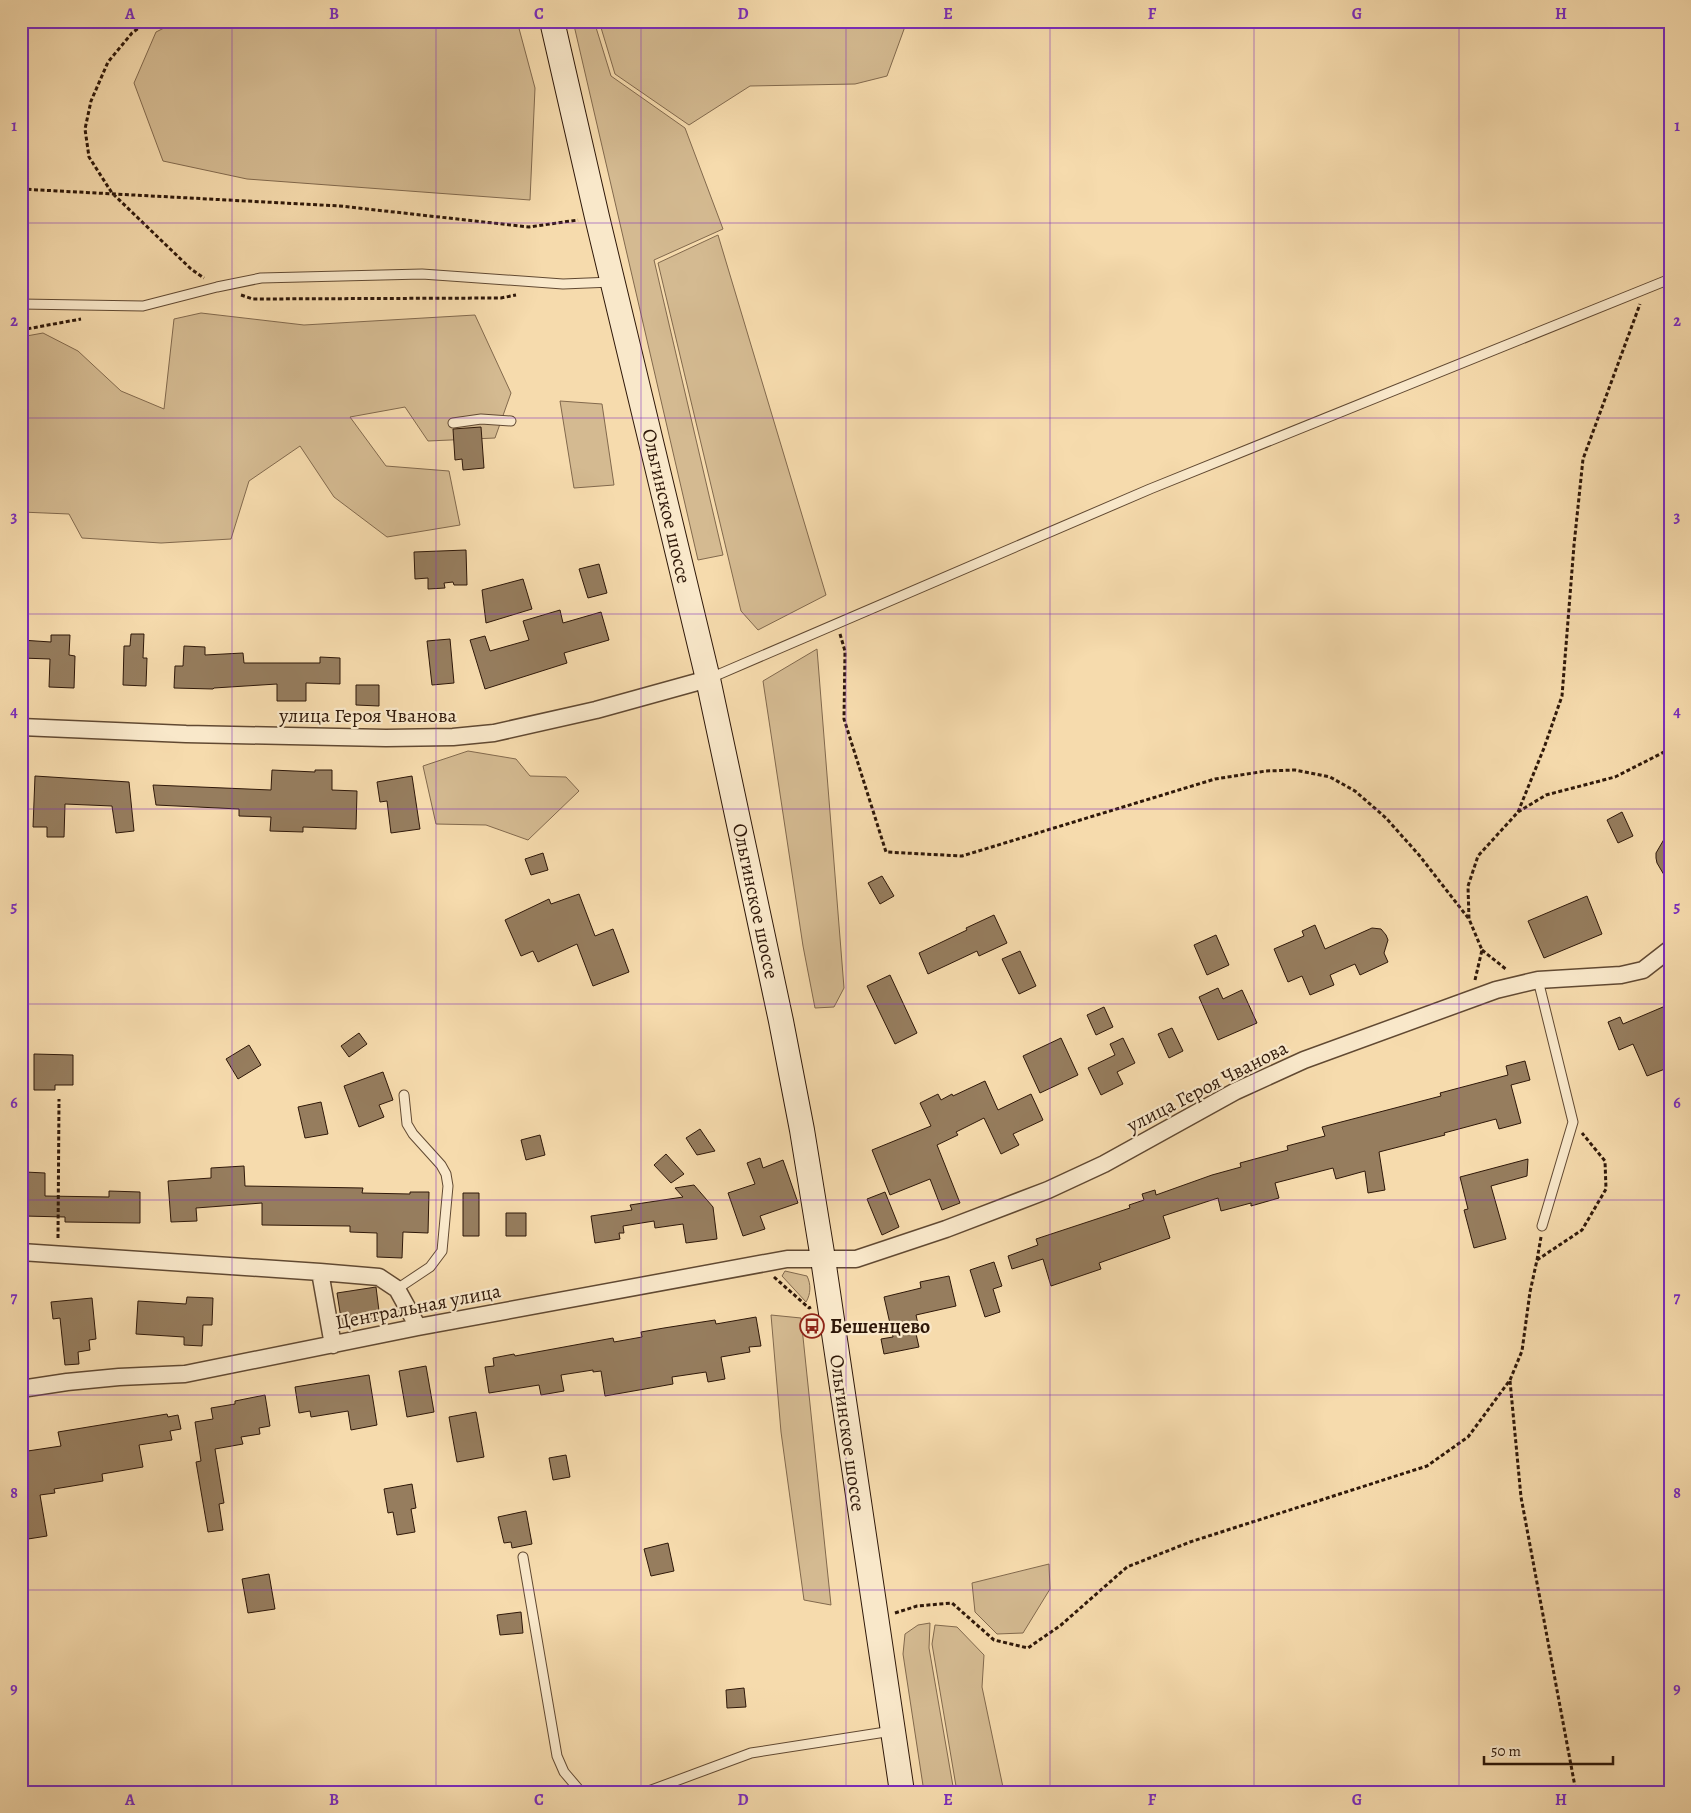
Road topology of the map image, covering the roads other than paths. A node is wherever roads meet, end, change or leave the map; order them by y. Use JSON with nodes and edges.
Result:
{"nodes":[{"id":1,"x":552,"y":21,"type":"edge"},
{"id":2,"x":1670,"y":279,"type":"edge"},
{"id":3,"x":613,"y":282,"type":"junction"},
{"id":4,"x":21,"y":304,"type":"edge"},
{"id":5,"x":511,"y":421,"type":"dead end"},
{"id":6,"x":452,"y":423,"type":"dead end"},
{"id":7,"x":708,"y":679,"type":"junction"},
{"id":8,"x":21,"y":727,"type":"edge"},
{"id":9,"x":1670,"y":949,"type":"edge"},
{"id":10,"x":1530,"y":982,"type":"junction"},
{"id":11,"x":404,"y":1095,"type":"dead end"},
{"id":12,"x":1542,"y":1226,"type":"road end"},
{"id":13,"x":21,"y":1252,"type":"edge"},
{"id":14,"x":823,"y":1259,"type":"junction"},
{"id":15,"x":320,"y":1272,"type":"junction"},
{"id":16,"x":398,"y":1289,"type":"junction"},
{"id":17,"x":418,"y":1327,"type":"junction"},
{"id":18,"x":333,"y":1345,"type":"junction"},
{"id":19,"x":21,"y":1388,"type":"edge"},
{"id":20,"x":523,"y":1557,"type":"dead end"},
{"id":21,"x":892,"y":1731,"type":"junction"},
{"id":22,"x":581,"y":1792,"type":"edge"},
{"id":23,"x":646,"y":1792,"type":"edge"},
{"id":24,"x":902,"y":1792,"type":"edge"}],
"edges":[{"from":1,"to":3,"type":"main road","name":"Ольгинское шоссе"},
{"from":2,"to":7,"type":"lane"},
{"from":3,"to":4,"type":"lane"},
{"from":3,"to":7,"type":"main road","name":"Ольгинское шоссе"},
{"from":5,"to":6,"type":"lane"},
{"from":7,"to":8,"type":"street","name":"улица Героя Чванова"},
{"from":7,"to":14,"type":"main road","name":"Ольгинское шоссе"},
{"from":9,"to":10,"type":"street","name":"улица Героя Чванова"},
{"from":10,"to":12,"type":"lane"},
{"from":10,"to":14,"type":"street","name":"улица Героя Чванова"},
{"from":11,"to":16,"type":"lane"},
{"from":13,"to":15,"type":"street"},
{"from":14,"to":17,"type":"street","name":"Центральная улица"},
{"from":14,"to":21,"type":"main road","name":"Ольгинское шоссе"},
{"from":15,"to":16,"type":"street"},
{"from":15,"to":18,"type":"street"},
{"from":16,"to":17,"type":"street"},
{"from":17,"to":18,"type":"street","name":"Центральная улица"},
{"from":18,"to":19,"type":"street","name":"Центральная улица"},
{"from":20,"to":22,"type":"lane"},
{"from":21,"to":23,"type":"lane"},
{"from":21,"to":24,"type":"main road","name":"Ольгинское шоссе"}]}
